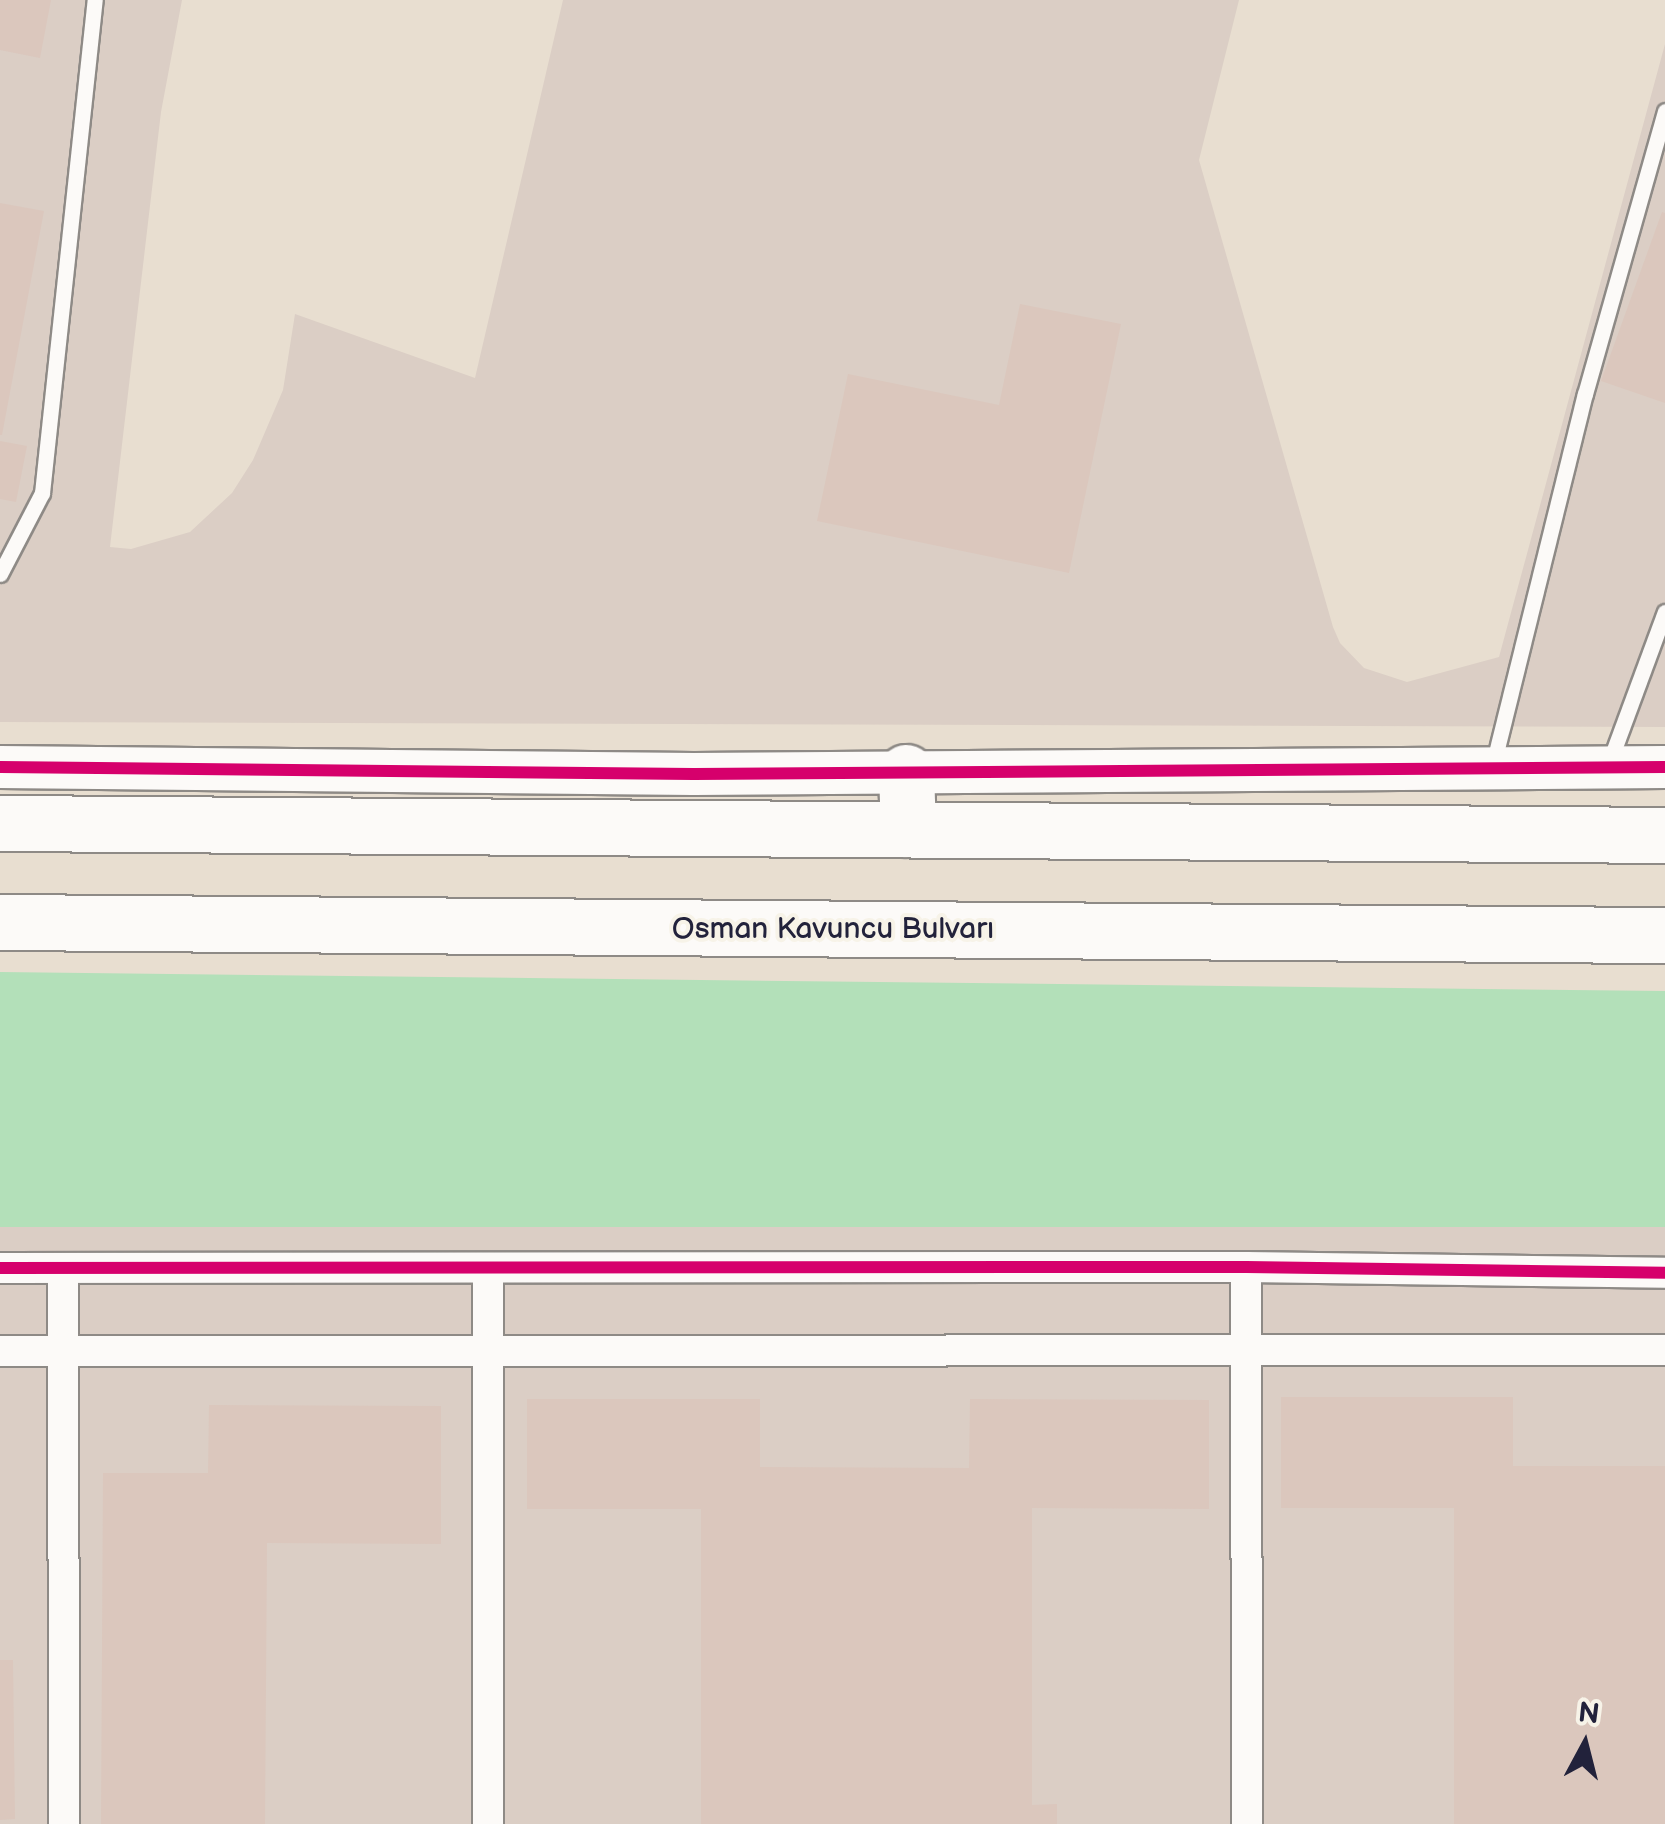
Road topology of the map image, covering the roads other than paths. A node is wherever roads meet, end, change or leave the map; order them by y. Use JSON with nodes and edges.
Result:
{"nodes":[{"id":1,"x":95,"y":0,"type":"edge"},
{"id":2,"x":1665,"y":112,"type":"edge"},
{"id":3,"x":0,"y":574,"type":"edge"},
{"id":4,"x":1665,"y":612,"type":"edge"},
{"id":5,"x":1493,"y":766,"type":"junction"},
{"id":6,"x":1608,"y":766,"type":"junction"},
{"id":7,"x":0,"y":767,"type":"edge"},
{"id":8,"x":1665,"y":767,"type":"edge"},
{"id":9,"x":906,"y":772,"type":"junction"},
{"id":10,"x":0,"y":823,"type":"edge"},
{"id":11,"x":908,"y":829,"type":"junction"},
{"id":12,"x":1665,"y":835,"type":"edge"},
{"id":13,"x":0,"y":922,"type":"edge"},
{"id":14,"x":1665,"y":935,"type":"edge"},
{"id":15,"x":1246,"y":1267,"type":"junction"},
{"id":16,"x":0,"y":1268,"type":"edge"},
{"id":17,"x":63,"y":1268,"type":"junction"},
{"id":18,"x":488,"y":1268,"type":"junction"},
{"id":19,"x":1665,"y":1273,"type":"edge"},
{"id":20,"x":488,"y":1350,"type":"junction"},
{"id":21,"x":1247,"y":1350,"type":"junction"},
{"id":22,"x":1665,"y":1350,"type":"edge"},
{"id":23,"x":0,"y":1351,"type":"edge"},
{"id":24,"x":64,"y":1351,"type":"junction"},
{"id":25,"x":64,"y":1824,"type":"edge"},
{"id":26,"x":488,"y":1824,"type":"edge"},
{"id":27,"x":1248,"y":1824,"type":"edge"}],
"edges":[{"from":1,"to":3,"type":"lane"},
{"from":2,"to":5,"type":"lane"},
{"from":4,"to":6,"type":"lane"},
{"from":5,"to":6,"type":"street"},
{"from":5,"to":9,"type":"street"},
{"from":6,"to":8,"type":"street"},
{"from":7,"to":9,"type":"street"},
{"from":9,"to":11,"type":"highway"},
{"from":10,"to":11,"type":"highway"},
{"from":11,"to":12,"type":"highway"},
{"from":13,"to":14,"type":"highway","name":"Osman Kavuncu Bulvarı"},
{"from":15,"to":18,"type":"street"},
{"from":15,"to":19,"type":"street"},
{"from":15,"to":21,"type":"street"},
{"from":16,"to":17,"type":"street"},
{"from":17,"to":18,"type":"street"},
{"from":17,"to":24,"type":"street"},
{"from":18,"to":20,"type":"street"},
{"from":20,"to":21,"type":"street"},
{"from":20,"to":24,"type":"street"},
{"from":20,"to":26,"type":"street"},
{"from":21,"to":22,"type":"street"},
{"from":21,"to":27,"type":"street"},
{"from":23,"to":24,"type":"street"},
{"from":24,"to":25,"type":"street"}]}
